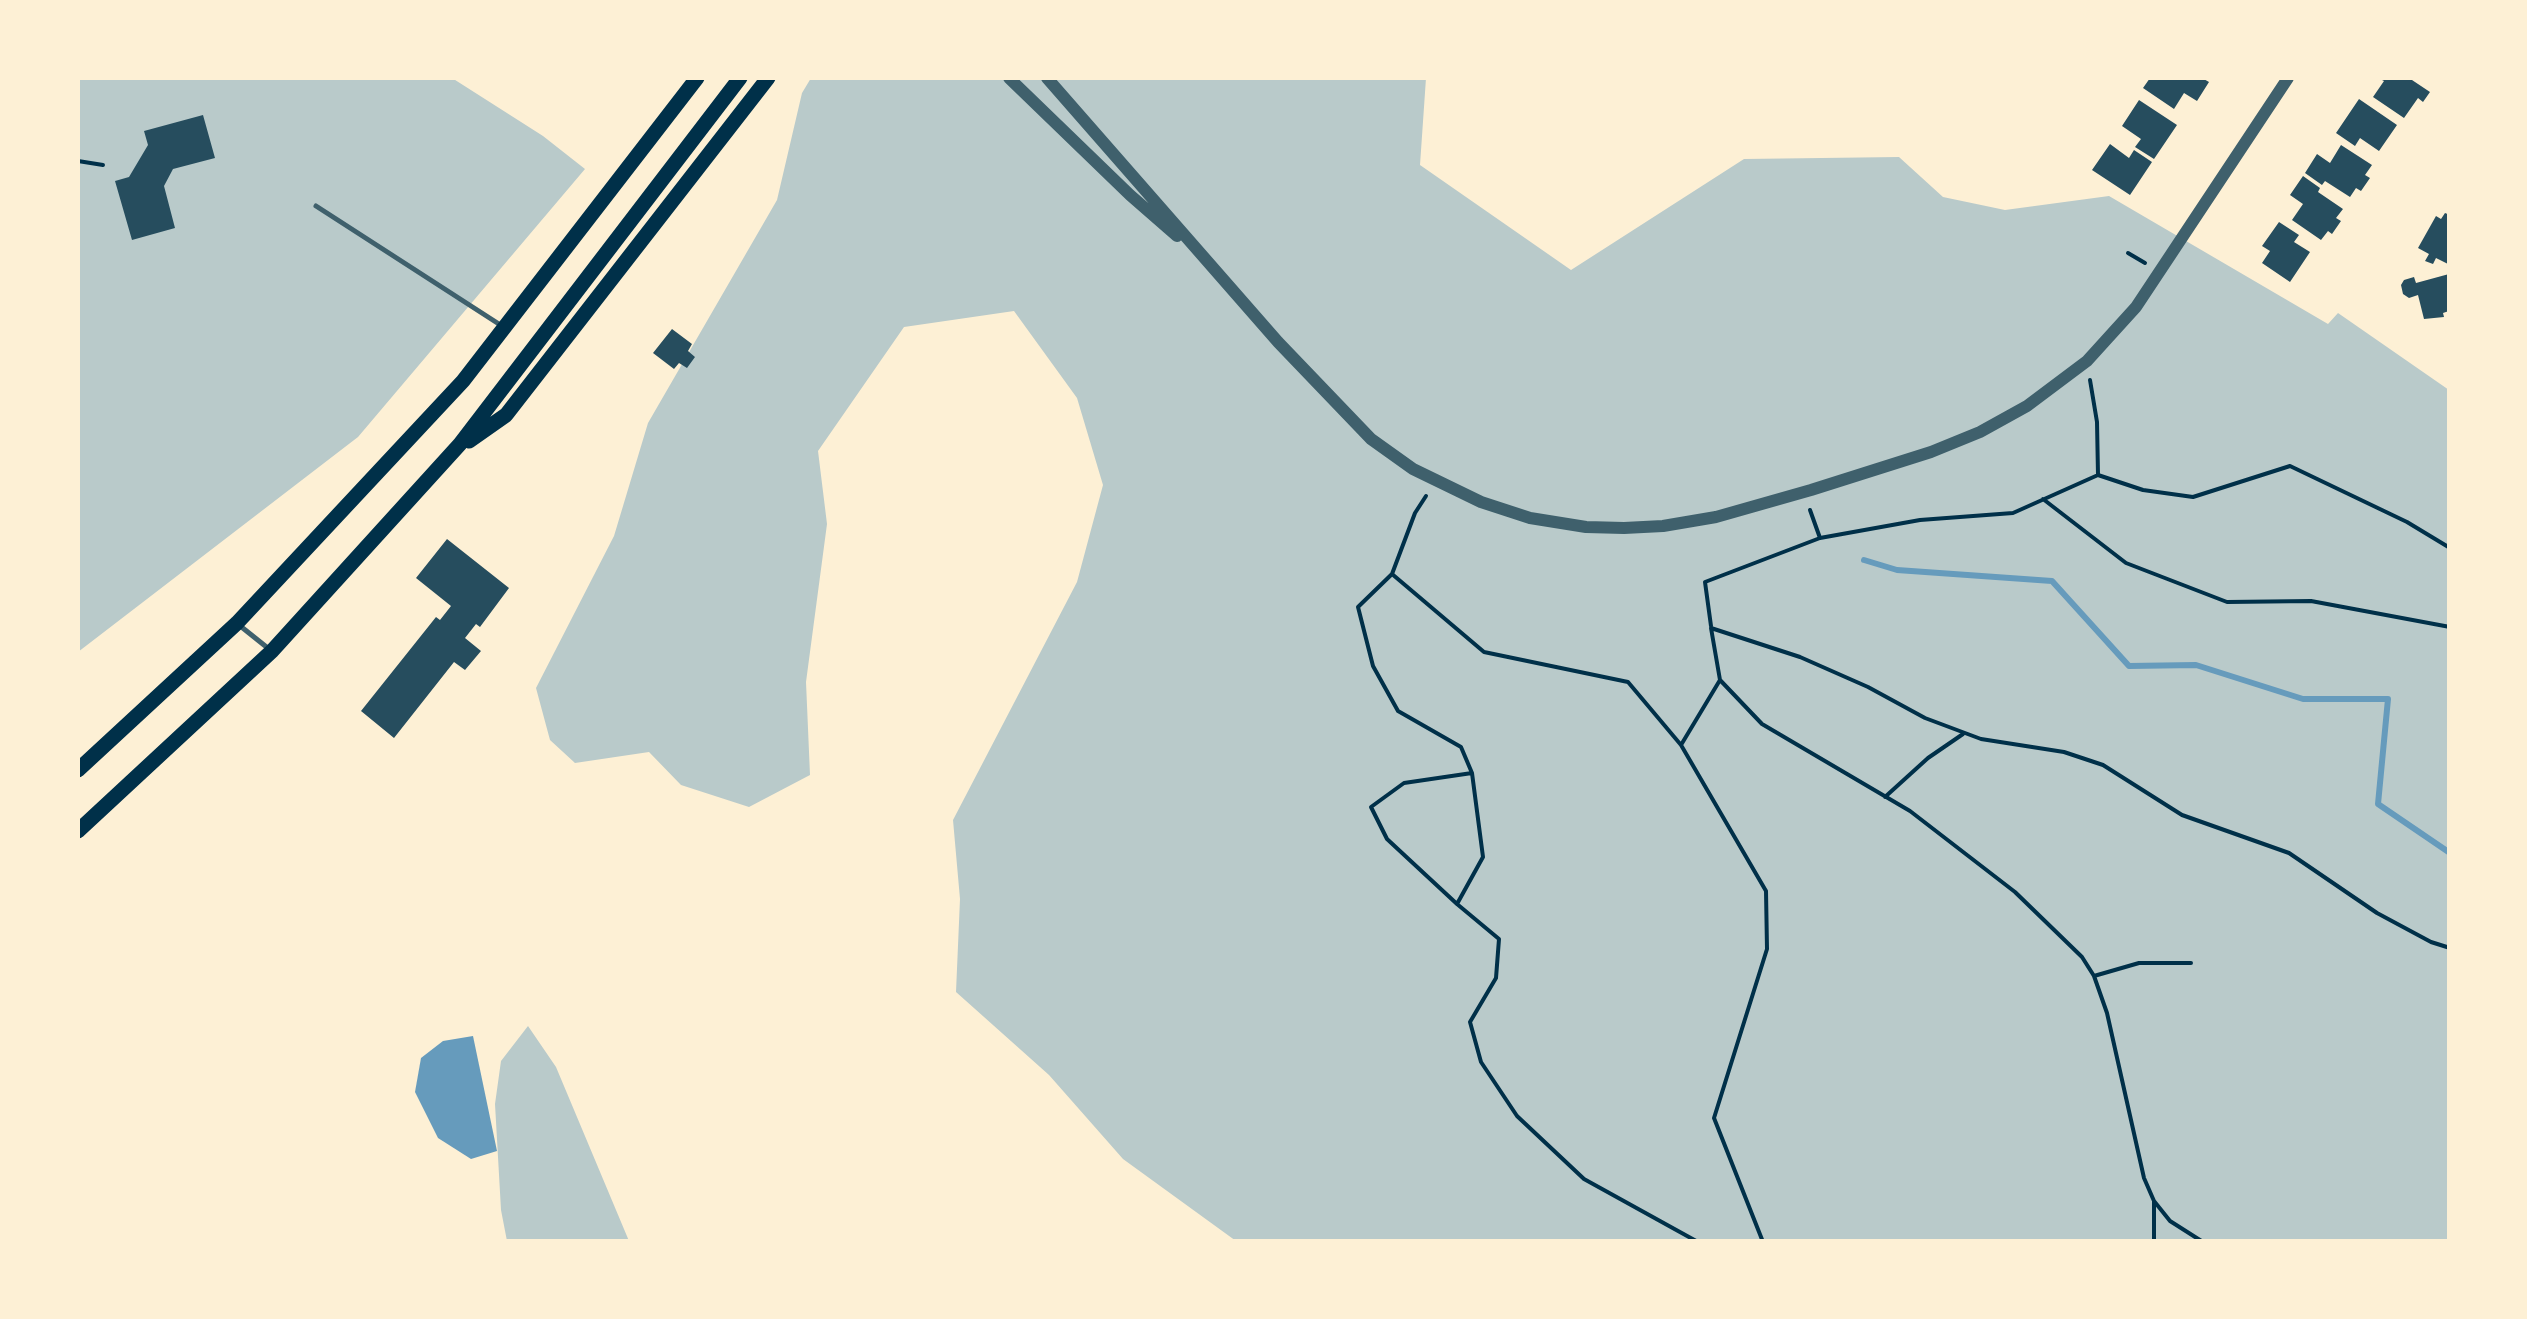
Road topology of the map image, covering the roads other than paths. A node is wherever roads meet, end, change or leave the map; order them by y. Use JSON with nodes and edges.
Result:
{"nodes":[{"id":1,"x":697,"y":78,"type":"edge"},
{"id":2,"x":740,"y":78,"type":"edge"},
{"id":3,"x":768,"y":78,"type":"edge"},
{"id":4,"x":1009,"y":78,"type":"edge"},
{"id":5,"x":1047,"y":78,"type":"edge"},
{"id":6,"x":2288,"y":78,"type":"edge"},
{"id":7,"x":316,"y":206,"type":"dead end"},
{"id":8,"x":1206,"y":260,"type":"junction"},
{"id":9,"x":504,"y":328,"type":"junction"},
{"id":10,"x":460,"y":444,"type":"junction"},
{"id":11,"x":236,"y":623,"type":"junction"},
{"id":12,"x":272,"y":651,"type":"junction"},
{"id":13,"x":78,"y":770,"type":"edge"},
{"id":14,"x":78,"y":831,"type":"edge"}],
"edges":[{"from":1,"to":9,"type":"main road"},
{"from":2,"to":10,"type":"main road"},
{"from":3,"to":10,"type":"main road"},
{"from":4,"to":8,"type":"street"},
{"from":5,"to":8,"type":"street"},
{"from":6,"to":8,"type":"street"},
{"from":7,"to":9,"type":"lane"},
{"from":9,"to":11,"type":"main road"},
{"from":10,"to":12,"type":"main road"},
{"from":11,"to":12,"type":"lane"},
{"from":11,"to":13,"type":"main road"},
{"from":12,"to":14,"type":"main road"}]}
